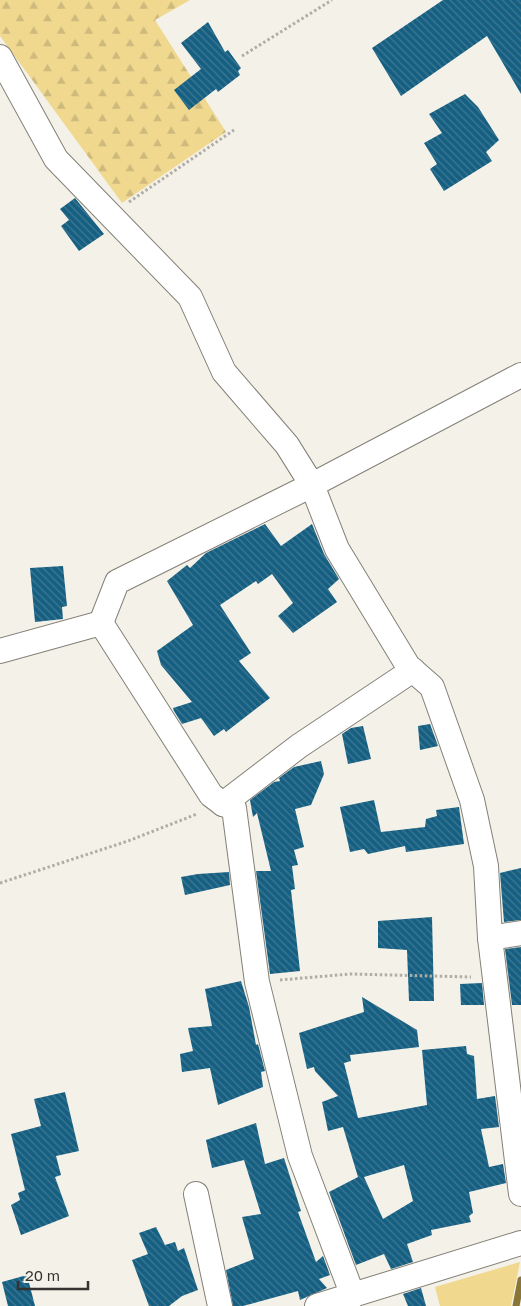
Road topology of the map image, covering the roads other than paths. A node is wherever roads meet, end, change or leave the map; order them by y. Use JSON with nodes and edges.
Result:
{"nodes":[{"id":1,"x":0,"y":57,"type":"edge"},
{"id":2,"x":521,"y":375,"type":"edge"},
{"id":3,"x":312,"y":485,"type":"junction"},
{"id":4,"x":101,"y":623,"type":"junction"},
{"id":5,"x":0,"y":651,"type":"edge"},
{"id":6,"x":413,"y":670,"type":"junction"},
{"id":7,"x":223,"y":804,"type":"junction"},
{"id":8,"x":521,"y":933,"type":"edge"},
{"id":9,"x":490,"y":938,"type":"junction"},
{"id":10,"x":196,"y":1194,"type":"dead end"},
{"id":11,"x":521,"y":1194,"type":"edge"},
{"id":12,"x":521,"y":1243,"type":"edge"},
{"id":13,"x":337,"y":1302,"type":"edge"},
{"id":14,"x":220,"y":1306,"type":"edge"}],
"edges":[{"from":1,"to":3,"type":"street"},
{"from":2,"to":3,"type":"street"},
{"from":3,"to":4,"type":"street"},
{"from":3,"to":6,"type":"street"},
{"from":4,"to":5,"type":"street"},
{"from":4,"to":7,"type":"street"},
{"from":6,"to":7,"type":"street"},
{"from":6,"to":9,"type":"street"},
{"from":7,"to":13,"type":"street"},
{"from":8,"to":9,"type":"street"},
{"from":9,"to":11,"type":"street"},
{"from":10,"to":14,"type":"street"},
{"from":12,"to":13,"type":"street"}]}
